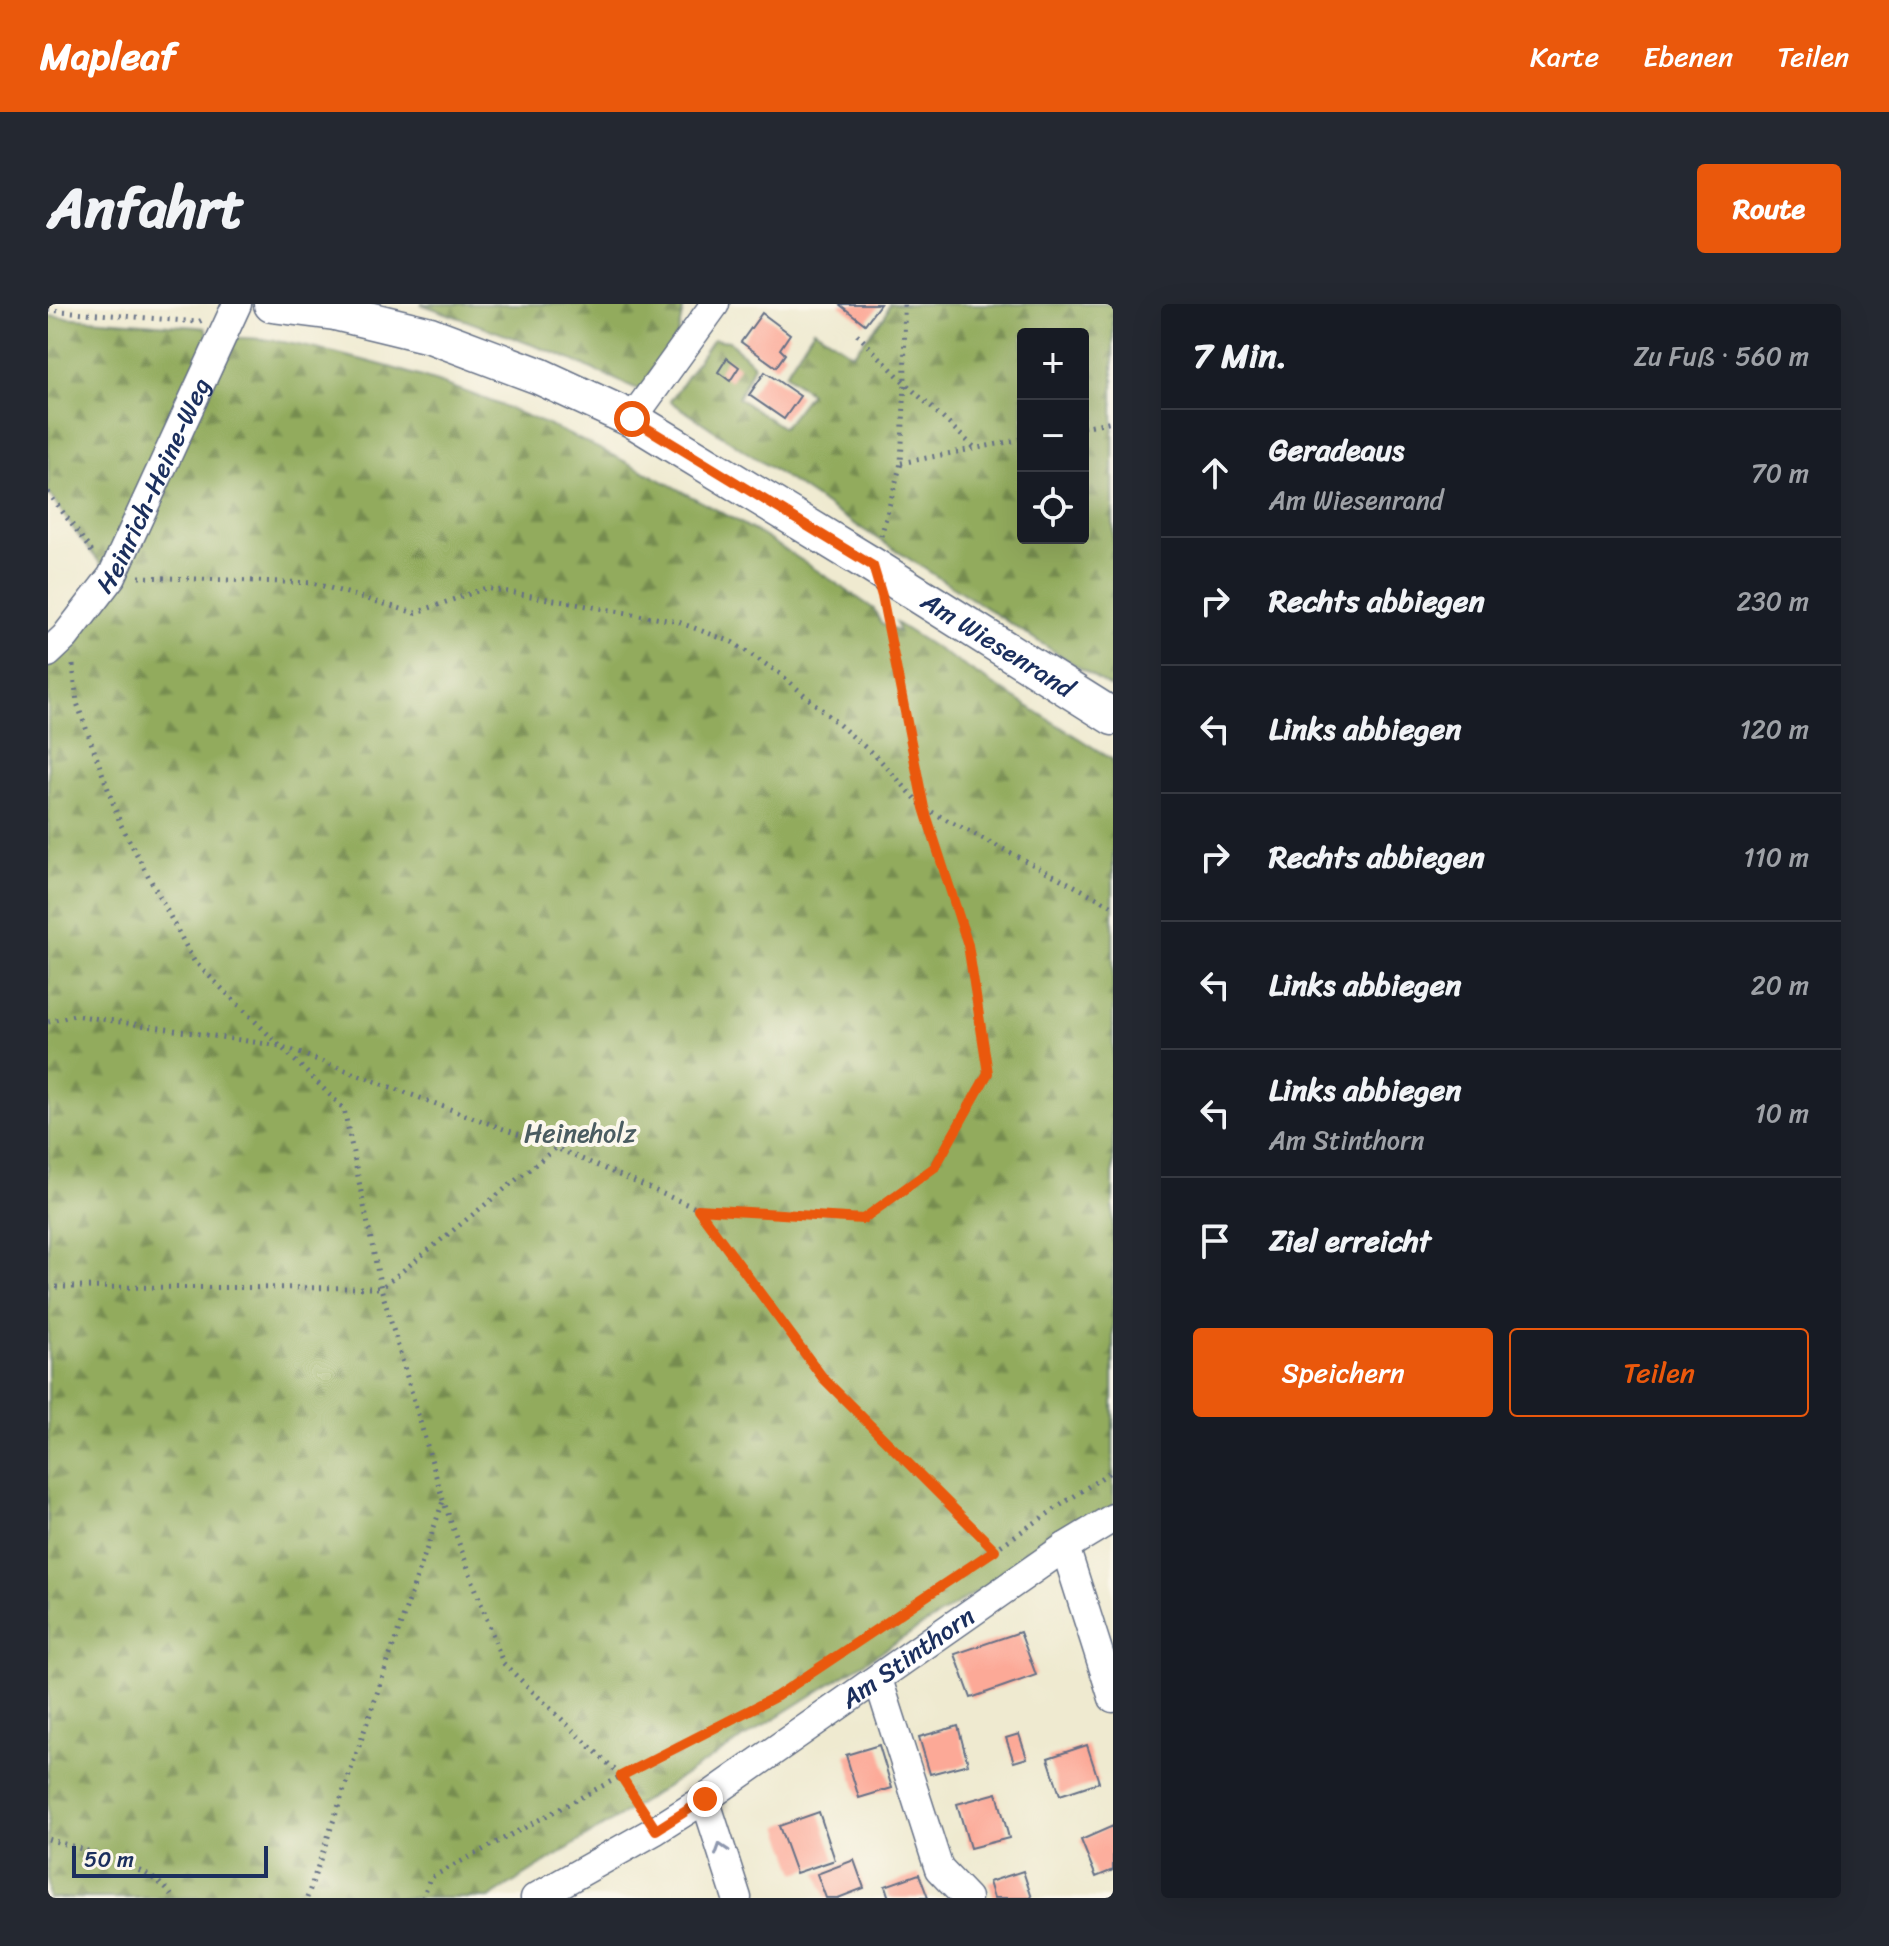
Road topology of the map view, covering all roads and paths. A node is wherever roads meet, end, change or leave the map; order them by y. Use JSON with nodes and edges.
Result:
{"nodes":[{"id":1,"x":237,"y":304,"type":"edge"},
{"id":2,"x":272,"y":304,"type":"edge"},
{"id":3,"x":715,"y":304,"type":"edge"},
{"id":4,"x":904,"y":304,"type":"edge"},
{"id":5,"x":48,"y":310,"type":"edge"},
{"id":6,"x":209,"y":316,"type":"dead end"},
{"id":7,"x":857,"y":334,"type":"dead end"},
{"id":8,"x":905,"y":383,"type":"junction"},
{"id":9,"x":632,"y":419,"type":"junction"},
{"id":10,"x":1113,"y":421,"type":"edge"},
{"id":11,"x":1089,"y":426,"type":"edge"},
{"id":12,"x":1017,"y":440,"type":"edge"},
{"id":13,"x":975,"y":448,"type":"junction"},
{"id":14,"x":901,"y":463,"type":"junction"},
{"id":15,"x":48,"y":492,"type":"edge"},
{"id":16,"x":873,"y":566,"type":"junction"},
{"id":17,"x":112,"y":576,"type":"junction"},
{"id":18,"x":56,"y":645,"type":"edge"},
{"id":19,"x":1113,"y":717,"type":"edge"},
{"id":20,"x":924,"y":808,"type":"junction"},
{"id":21,"x":1113,"y":906,"type":"edge"},
{"id":22,"x":48,"y":1022,"type":"edge"},
{"id":23,"x":280,"y":1046,"type":"junction"},
{"id":24,"x":556,"y":1148,"type":"junction"},
{"id":25,"x":698,"y":1209,"type":"junction"},
{"id":26,"x":48,"y":1287,"type":"edge"},
{"id":27,"x":381,"y":1288,"type":"junction"},
{"id":28,"x":1113,"y":1470,"type":"edge"},
{"id":29,"x":443,"y":1500,"type":"junction"},
{"id":30,"x":1113,"y":1518,"type":"edge"},
{"id":31,"x":1065,"y":1547,"type":"junction"},
{"id":32,"x":995,"y":1550,"type":"junction"},
{"id":33,"x":878,"y":1679,"type":"junction"},
{"id":34,"x":1113,"y":1698,"type":"edge"},
{"id":35,"x":621,"y":1776,"type":"junction"},
{"id":36,"x":705,"y":1799,"type":"junction"},
{"id":37,"x":656,"y":1830,"type":"junction"},
{"id":38,"x":48,"y":1839,"type":"edge"},
{"id":39,"x":173,"y":1898,"type":"edge"},
{"id":40,"x":307,"y":1898,"type":"edge"},
{"id":41,"x":423,"y":1898,"type":"edge"},
{"id":42,"x":535,"y":1898,"type":"edge"},
{"id":43,"x":737,"y":1898,"type":"edge"},
{"id":44,"x":967,"y":1898,"type":"edge"}],
"edges":[{"from":1,"to":17,"type":"street","name":"Heinrich-Heine-Weg"},
{"from":2,"to":9,"type":"main road","name":"Am Wiesenrand"},
{"from":3,"to":9,"type":"street"},
{"from":4,"to":8,"type":"path"},
{"from":5,"to":6,"type":"path"},
{"from":7,"to":8,"type":"path"},
{"from":8,"to":13,"type":"path"},
{"from":8,"to":14,"type":"path"},
{"from":9,"to":16,"type":"main road","name":"Am Wiesenrand"},
{"from":10,"to":11,"type":"path"},
{"from":12,"to":13,"type":"path"},
{"from":13,"to":14,"type":"path"},
{"from":14,"to":16,"type":"path"},
{"from":15,"to":17,"type":"path"},
{"from":16,"to":19,"type":"main road","name":"Am Wiesenrand"},
{"from":16,"to":20,"type":"path"},
{"from":17,"to":18,"type":"street","name":"Heinrich-Heine-Weg"},
{"from":17,"to":20,"type":"path"},
{"from":18,"to":23,"type":"path"},
{"from":20,"to":21,"type":"path"},
{"from":20,"to":25,"type":"path"},
{"from":22,"to":23,"type":"path"},
{"from":23,"to":24,"type":"path"},
{"from":23,"to":27,"type":"path"},
{"from":24,"to":25,"type":"path"},
{"from":24,"to":27,"type":"path"},
{"from":25,"to":32,"type":"path"},
{"from":26,"to":27,"type":"path"},
{"from":27,"to":29,"type":"path"},
{"from":28,"to":32,"type":"path"},
{"from":29,"to":35,"type":"path"},
{"from":29,"to":40,"type":"path"},
{"from":30,"to":31,"type":"street","name":"Am Stinthorn"},
{"from":31,"to":33,"type":"street","name":"Am Stinthorn"},
{"from":31,"to":34,"type":"street"},
{"from":32,"to":35,"type":"path"},
{"from":33,"to":36,"type":"street","name":"Am Stinthorn"},
{"from":33,"to":44,"type":"street"},
{"from":35,"to":37,"type":"path"},
{"from":35,"to":41,"type":"path"},
{"from":36,"to":37,"type":"street","name":"Am Stinthorn"},
{"from":43,"to":36,"type":"street","one_way":true},
{"from":37,"to":42,"type":"street","name":"Am Stinthorn"},
{"from":38,"to":39,"type":"path"}]}
